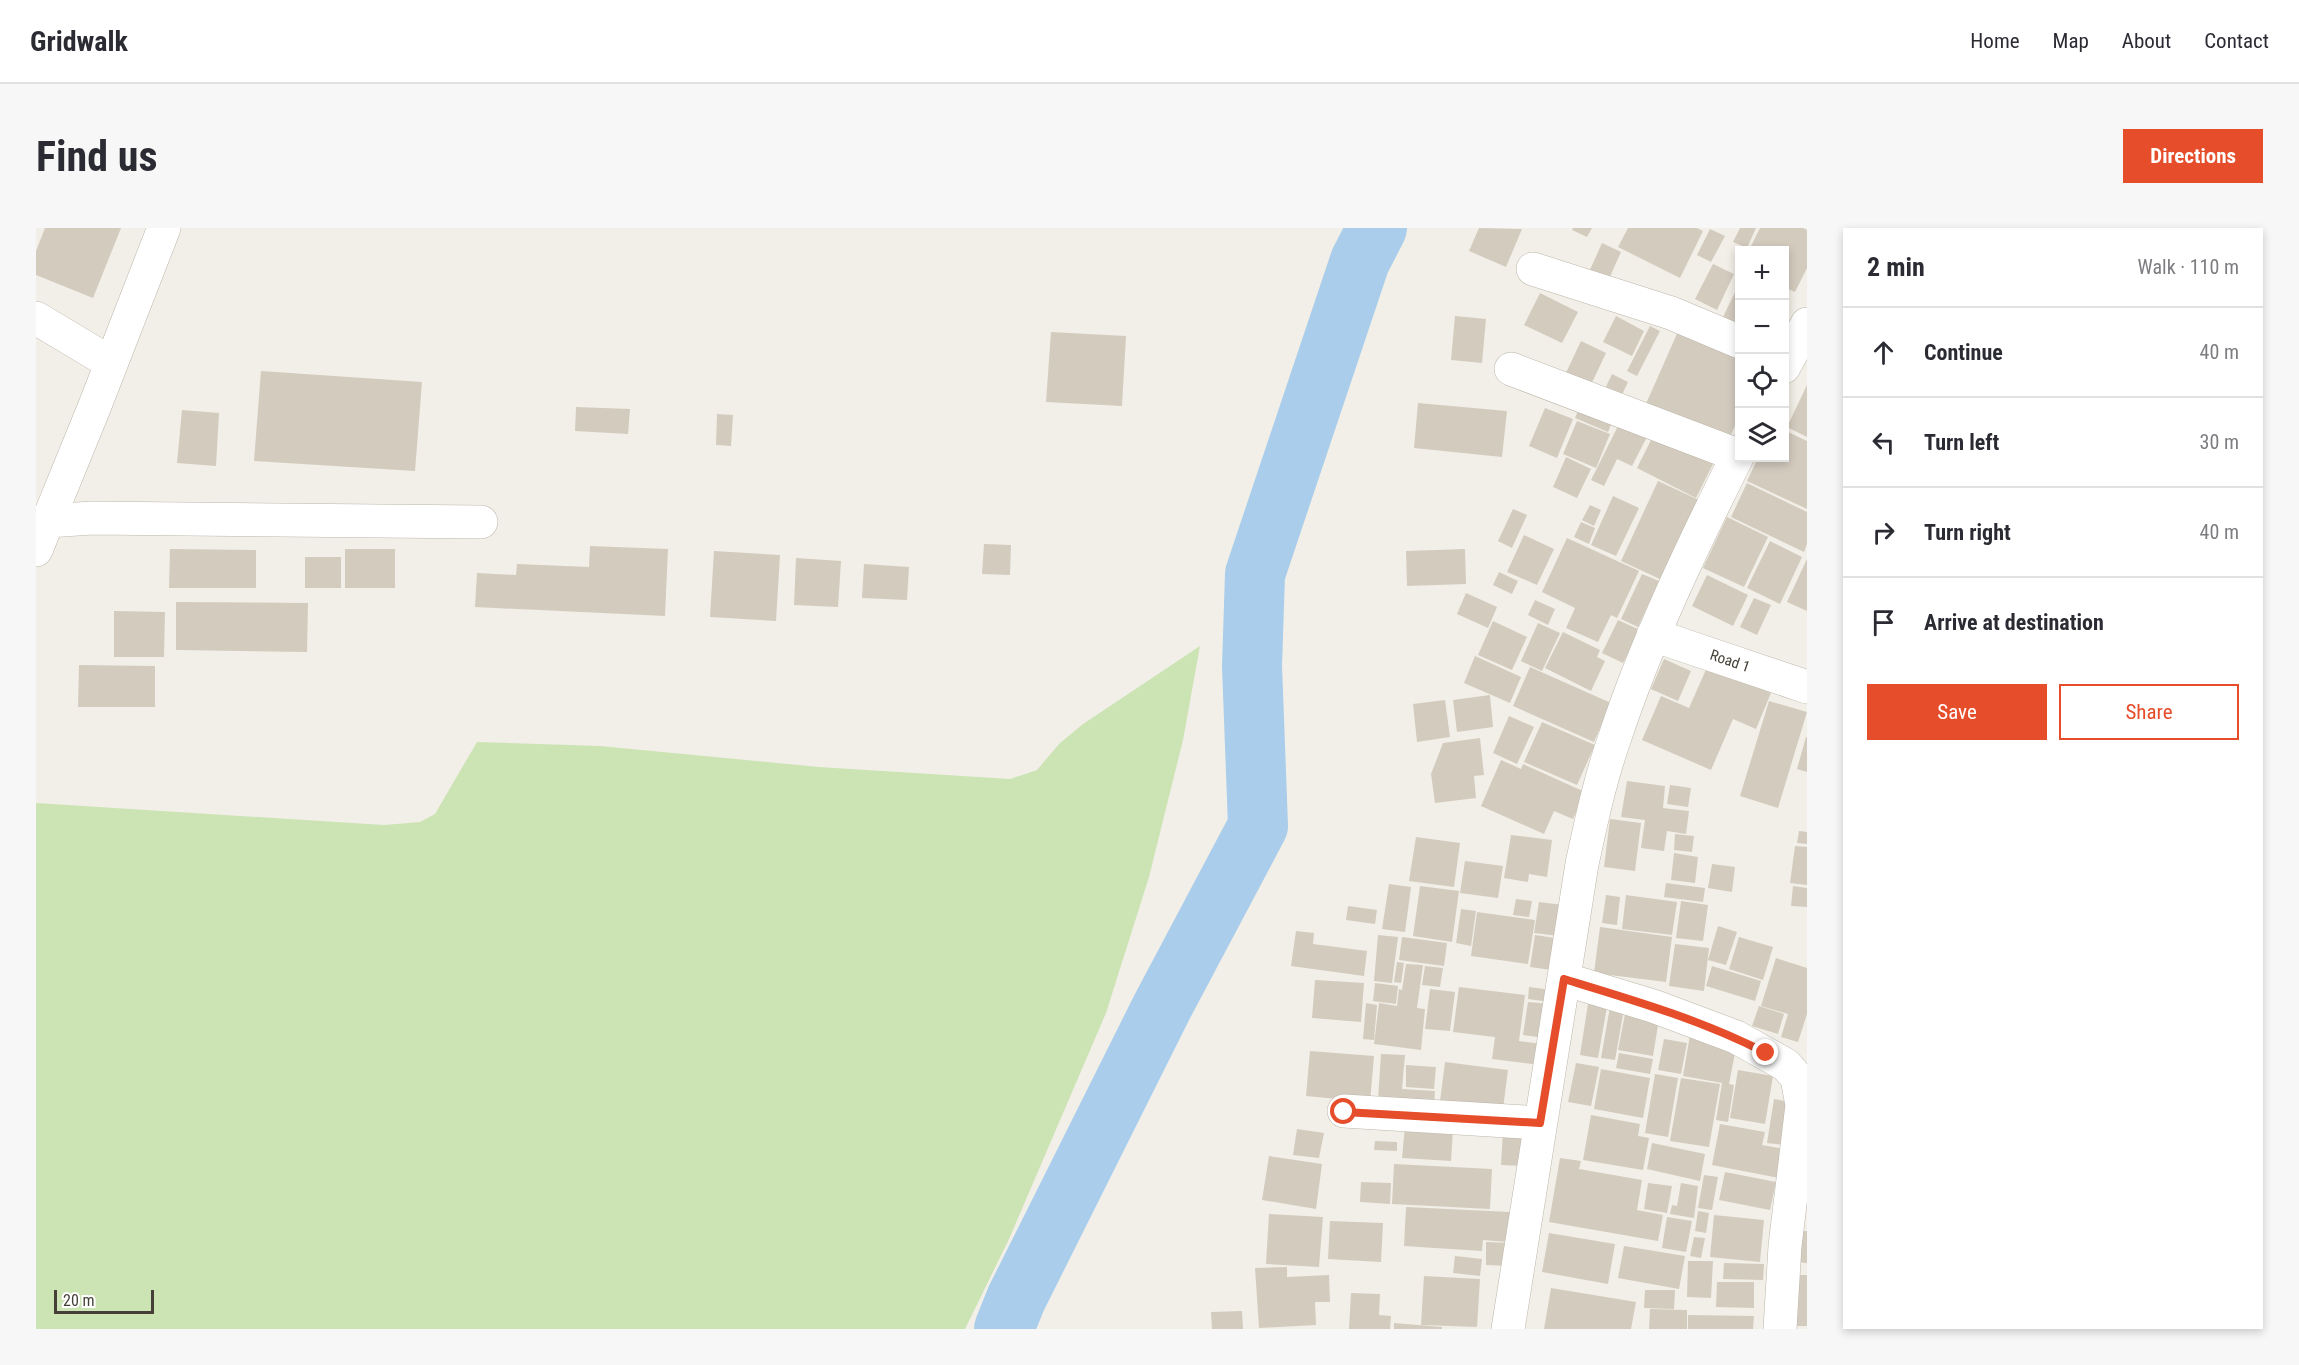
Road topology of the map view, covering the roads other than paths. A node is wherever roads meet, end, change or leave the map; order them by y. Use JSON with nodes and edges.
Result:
{"nodes":[{"id":1,"x":164,"y":228,"type":"edge"},
{"id":2,"x":1533,"y":269,"type":"dead end"},
{"id":3,"x":36,"y":318,"type":"edge"},
{"id":4,"x":1806,"y":327,"type":"edge"},
{"id":5,"x":1735,"y":340,"type":"edge"},
{"id":6,"x":1789,"y":358,"type":"edge"},
{"id":7,"x":111,"y":363,"type":"junction"},
{"id":8,"x":1511,"y":369,"type":"dead end"},
{"id":9,"x":1735,"y":452,"type":"edge"},
{"id":10,"x":1735,"y":459,"type":"edge"},
{"id":11,"x":481,"y":522,"type":"dead end"},
{"id":12,"x":42,"y":536,"type":"edge"},
{"id":13,"x":1653,"y":635,"type":"junction"},
{"id":14,"x":1807,"y":687,"type":"edge"},
{"id":15,"x":1564,"y":979,"type":"junction"},
{"id":16,"x":1344,"y":1112,"type":"dead end"},
{"id":17,"x":1540,"y":1123,"type":"junction"},
{"id":18,"x":1508,"y":1329,"type":"edge"},
{"id":19,"x":1780,"y":1329,"type":"edge"}],
"edges":[{"from":1,"to":7,"type":"street"},
{"from":2,"to":5,"type":"street"},
{"from":3,"to":7,"type":"street"},
{"from":4,"to":6,"type":"street"},
{"from":7,"to":12,"type":"street"},
{"from":8,"to":9,"type":"street"},
{"from":10,"to":13,"type":"street"},
{"from":11,"to":12,"type":"street"},
{"from":13,"to":14,"type":"street","name":"Road 1"},
{"from":13,"to":15,"type":"street"},
{"from":15,"to":17,"type":"street"},
{"from":15,"to":19,"type":"street"},
{"from":16,"to":17,"type":"street"},
{"from":17,"to":18,"type":"street"}]}
